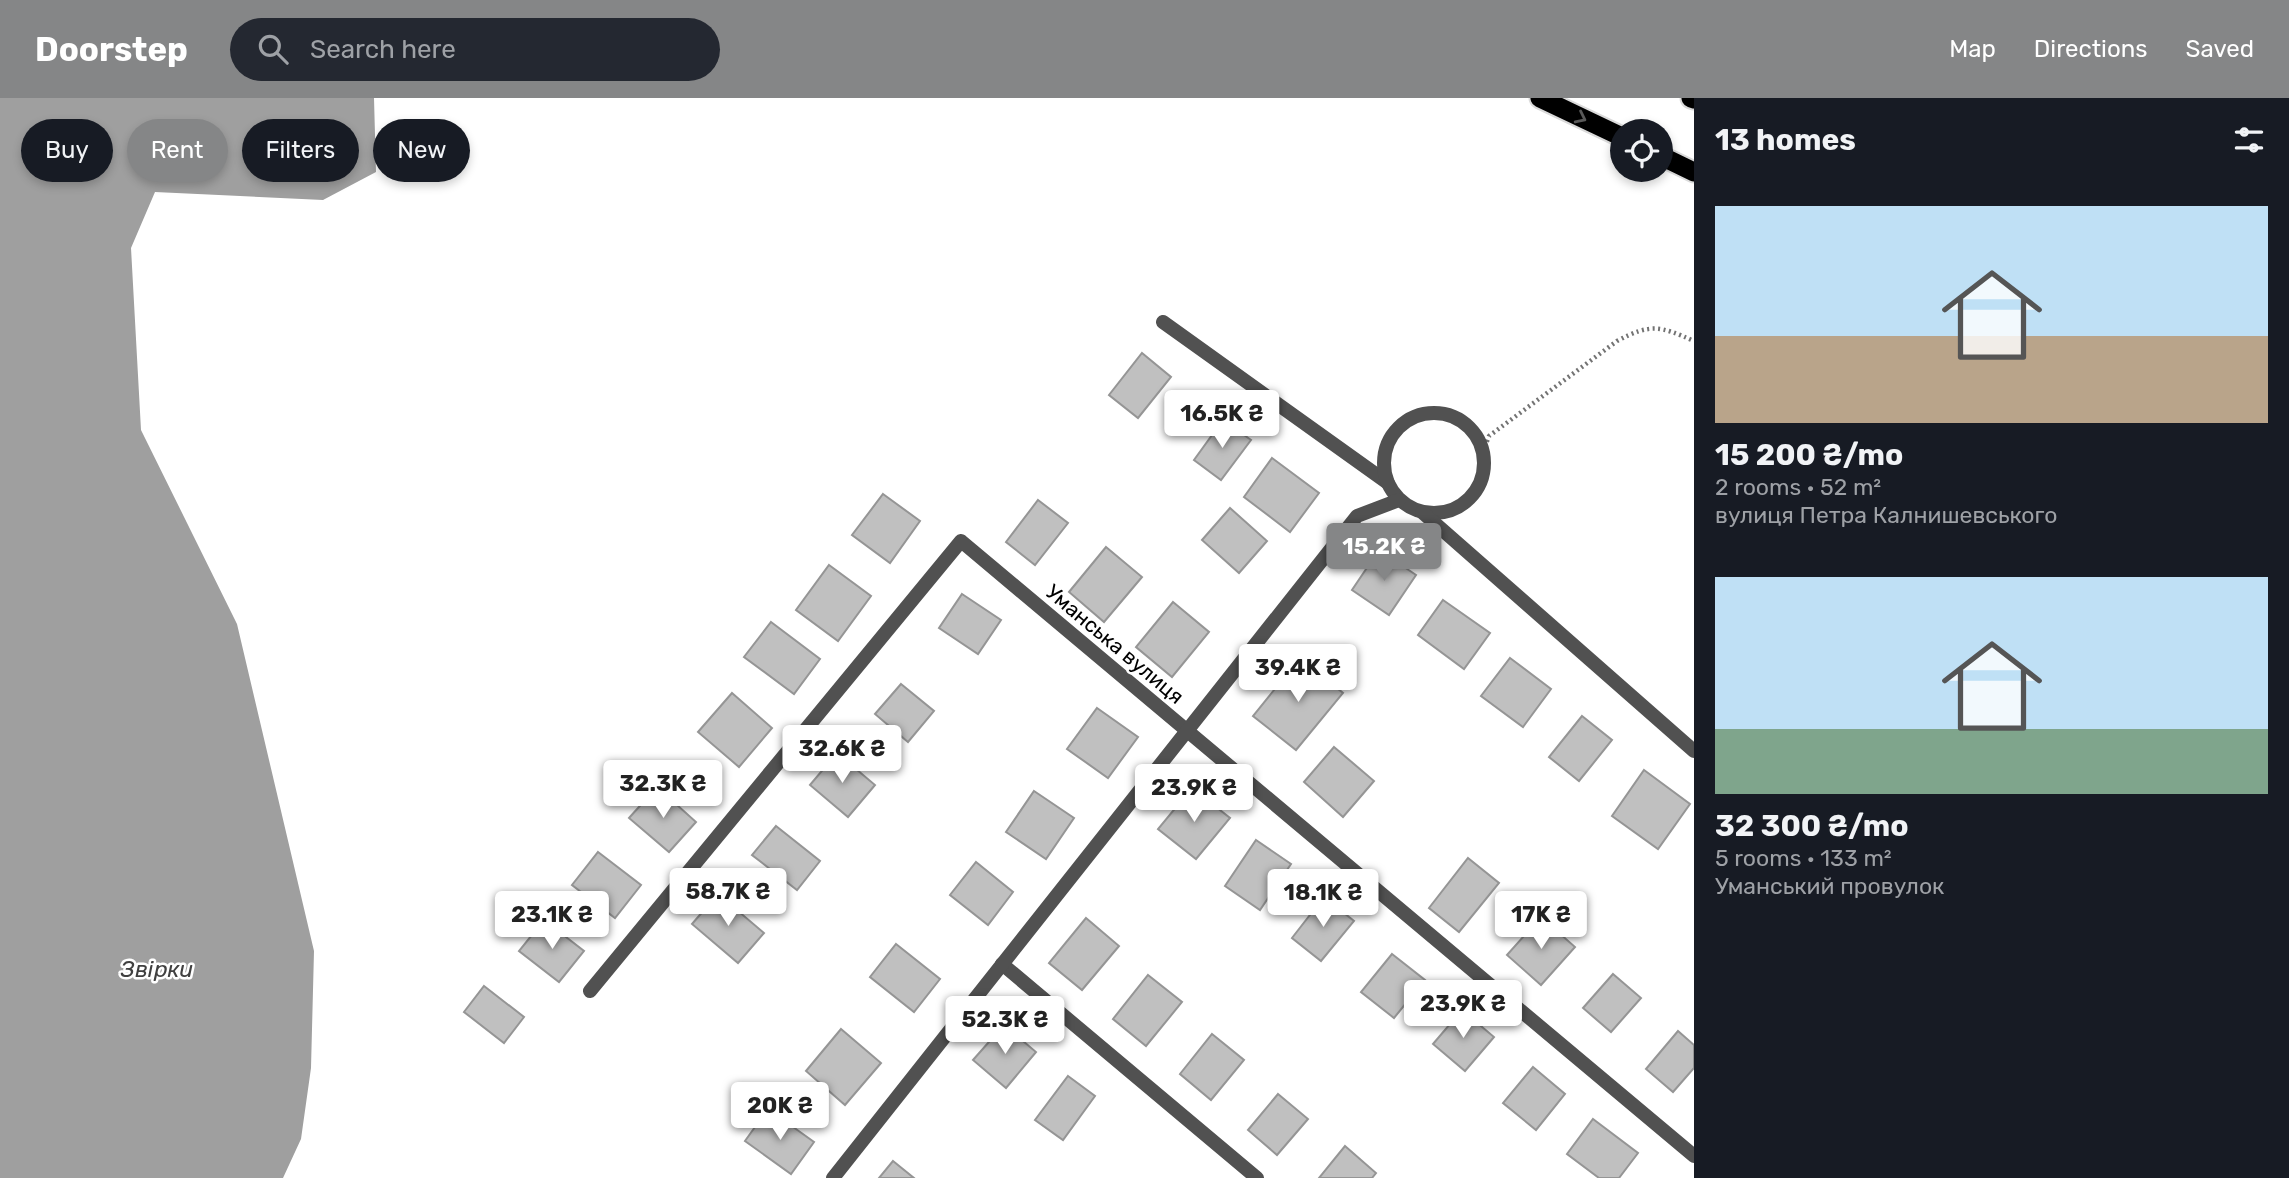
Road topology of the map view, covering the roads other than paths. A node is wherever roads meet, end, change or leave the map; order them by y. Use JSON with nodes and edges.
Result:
{"nodes":[{"id":1,"x":1540,"y":98,"type":"edge"},
{"id":2,"x":1610,"y":131,"type":"edge"},
{"id":3,"x":1673,"y":162,"type":"edge"},
{"id":4,"x":1694,"y":172,"type":"edge"},
{"id":5,"x":1163,"y":322,"type":"dead end"},
{"id":6,"x":1388,"y":483,"type":"junction"},
{"id":7,"x":1399,"y":500,"type":"junction"},
{"id":8,"x":1422,"y":512,"type":"junction"},
{"id":9,"x":1187,"y":731,"type":"junction"},
{"id":10,"x":1694,"y":751,"type":"edge"},
{"id":11,"x":1002,"y":964,"type":"junction"},
{"id":12,"x":590,"y":991,"type":"dead end"},
{"id":13,"x":1694,"y":1156,"type":"edge"},
{"id":14,"x":834,"y":1178,"type":"edge"},
{"id":15,"x":1257,"y":1178,"type":"edge"}],
"edges":[{"from":1,"to":2,"type":"highway","one_way":true},
{"from":3,"to":4,"type":"highway"},
{"from":5,"to":6,"type":"street"},
{"from":6,"to":7,"type":"street"},
{"from":6,"to":8,"type":"street"},
{"from":7,"to":8,"type":"street"},
{"from":7,"to":9,"type":"street"},
{"from":8,"to":10,"type":"street"},
{"from":9,"to":11,"type":"street"},
{"from":9,"to":12,"type":"street","name":"Уманська вулиця"},
{"from":9,"to":13,"type":"street","name":"Уманська вулиця"},
{"from":11,"to":14,"type":"street"},
{"from":11,"to":15,"type":"street"}]}
